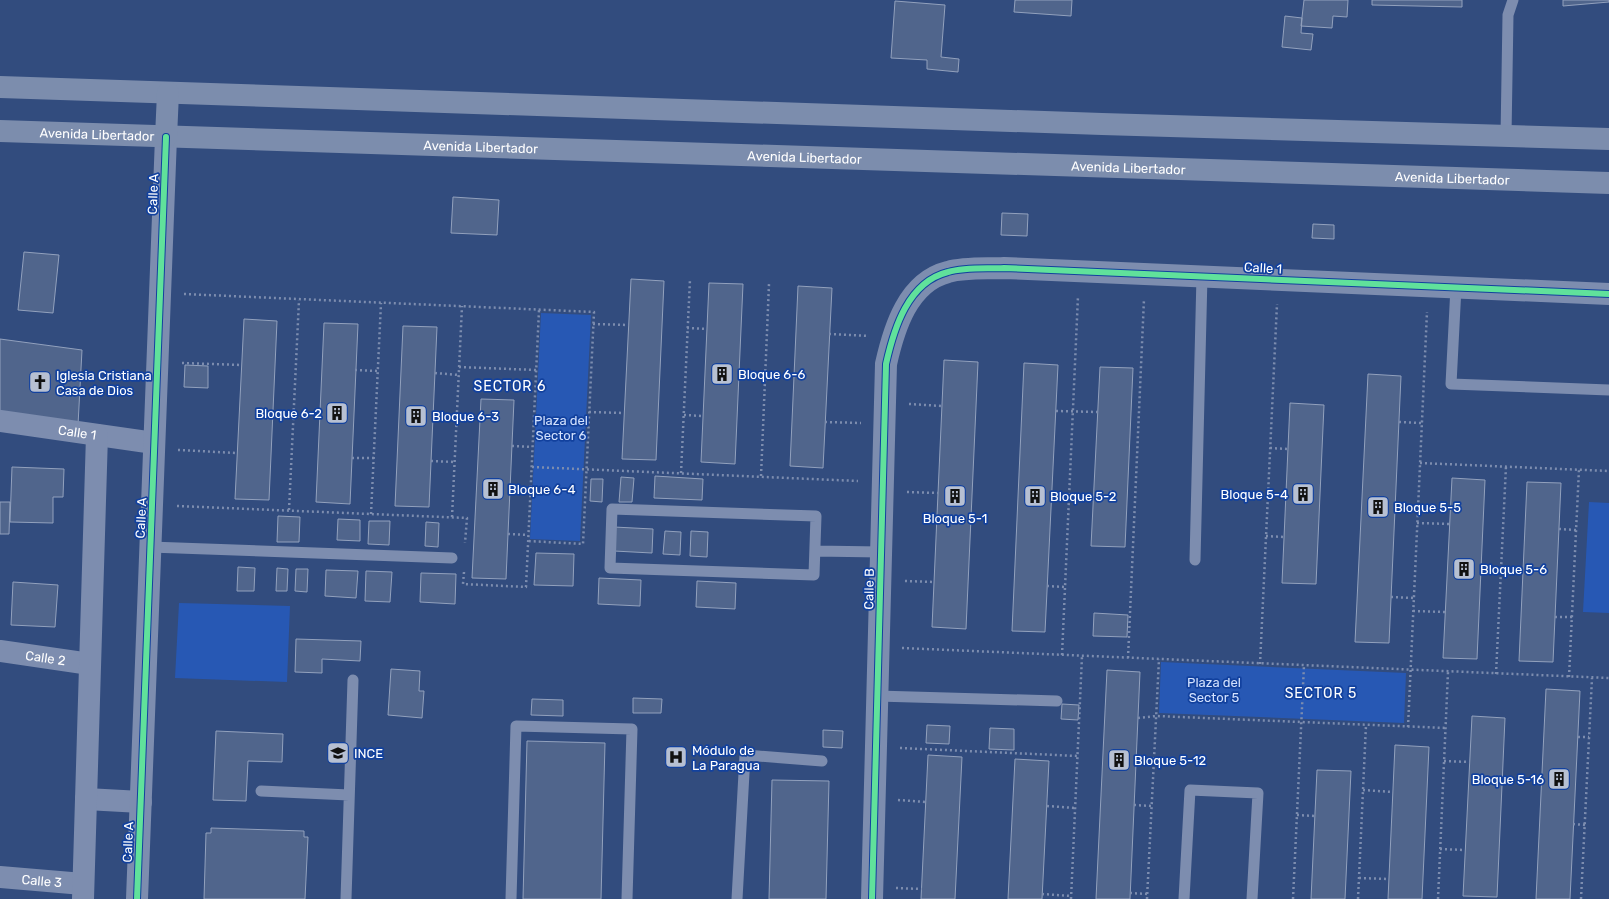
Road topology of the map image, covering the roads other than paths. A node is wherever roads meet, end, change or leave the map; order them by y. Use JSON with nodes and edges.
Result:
{"nodes":[{"id":1,"x":1513,"y":0,"type":"edge"},
{"id":2,"x":0,"y":86,"type":"edge"},
{"id":3,"x":168,"y":93,"type":"junction"},
{"id":4,"x":0,"y":130,"type":"edge"},
{"id":5,"x":1506,"y":136,"type":"junction"},
{"id":6,"x":166,"y":137,"type":"junction"},
{"id":7,"x":1609,"y":139,"type":"edge"},
{"id":8,"x":1609,"y":183,"type":"edge"},
{"id":9,"x":1202,"y":276,"type":"junction"},
{"id":10,"x":1456,"y":287,"type":"junction"},
{"id":11,"x":920,"y":288,"type":"joint"},
{"id":12,"x":1609,"y":294,"type":"edge"},
{"id":13,"x":1609,"y":390,"type":"edge"},
{"id":14,"x":0,"y":421,"type":"edge"},
{"id":15,"x":97,"y":435,"type":"junction"},
{"id":16,"x":154,"y":446,"type":"junction"},
{"id":17,"x":150,"y":547,"type":"junction"},
{"id":18,"x":815,"y":551,"type":"junction"},
{"id":19,"x":880,"y":552,"type":"junction"},
{"id":20,"x":452,"y":558,"type":"dead end"},
{"id":21,"x":1195,"y":560,"type":"dead end"},
{"id":22,"x":0,"y":651,"type":"edge"},
{"id":23,"x":90,"y":664,"type":"junction"},
{"id":24,"x":353,"y":680,"type":"dead end"},
{"id":25,"x":877,"y":696,"type":"junction"},
{"id":26,"x":1057,"y":701,"type":"dead end"},
{"id":27,"x":822,"y":761,"type":"dead end"},
{"id":28,"x":261,"y":791,"type":"dead end"},
{"id":29,"x":349,"y":795,"type":"junction"},
{"id":30,"x":86,"y":799,"type":"junction"},
{"id":31,"x":141,"y":802,"type":"junction"},
{"id":32,"x":0,"y":877,"type":"edge"},
{"id":33,"x":83,"y":891,"type":"edge"},
{"id":34,"x":137,"y":899,"type":"edge"},
{"id":35,"x":346,"y":899,"type":"edge"},
{"id":36,"x":511,"y":899,"type":"edge"},
{"id":37,"x":627,"y":899,"type":"edge"},
{"id":38,"x":737,"y":899,"type":"edge"},
{"id":39,"x":872,"y":899,"type":"edge"},
{"id":40,"x":1184,"y":899,"type":"edge"},
{"id":41,"x":1252,"y":899,"type":"edge"}],
"edges":[{"from":1,"to":5,"type":"lane"},
{"from":2,"to":3,"type":"main road"},
{"from":3,"to":5,"type":"main road"},
{"from":3,"to":6,"type":"main road"},
{"from":4,"to":6,"type":"main road","name":"Avenida Libertador"},
{"from":5,"to":7,"type":"main road"},
{"from":6,"to":8,"type":"main road","name":"Avenida Libertador"},
{"from":6,"to":16,"type":"street","name":"Calle A"},
{"from":9,"to":10,"type":"street","name":"Calle 1"},
{"from":9,"to":11,"type":"street","name":"Calle 1"},
{"from":9,"to":21,"type":"lane"},
{"from":10,"to":12,"type":"street","name":"Calle 1"},
{"from":10,"to":13,"type":"lane"},
{"from":11,"to":19,"type":"street","name":"Calle B"},
{"from":14,"to":15,"type":"street","name":"Calle 1"},
{"from":15,"to":16,"type":"street","name":"Calle 1"},
{"from":15,"to":23,"type":"street"},
{"from":16,"to":17,"type":"street","name":"Calle A"},
{"from":17,"to":20,"type":"lane"},
{"from":17,"to":31,"type":"street","name":"Calle A"},
{"from":18,"to":18,"type":"lane"},
{"from":18,"to":19,"type":"lane"},
{"from":19,"to":25,"type":"street","name":"Calle B"},
{"from":22,"to":23,"type":"street","name":"Calle 2"},
{"from":23,"to":30,"type":"street"},
{"from":24,"to":29,"type":"lane"},
{"from":25,"to":26,"type":"lane"},
{"from":25,"to":39,"type":"street","name":"Calle B"},
{"from":27,"to":38,"type":"lane"},
{"from":28,"to":29,"type":"lane"},
{"from":29,"to":35,"type":"lane"},
{"from":30,"to":31,"type":"street"},
{"from":30,"to":33,"type":"street"},
{"from":31,"to":34,"type":"street","name":"Calle A"},
{"from":32,"to":33,"type":"street","name":"Calle 3"},
{"from":36,"to":37,"type":"lane"},
{"from":40,"to":41,"type":"lane"}]}
